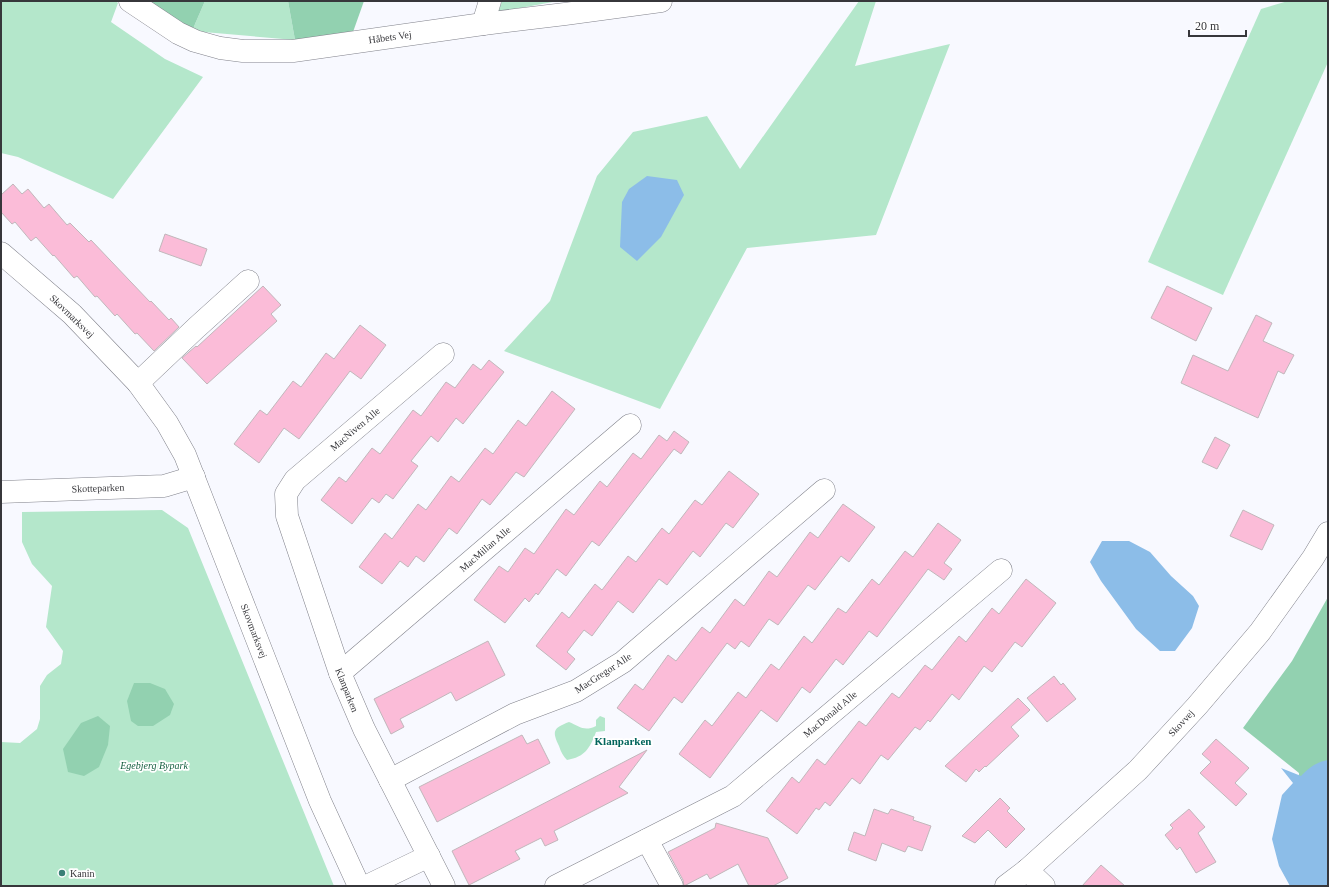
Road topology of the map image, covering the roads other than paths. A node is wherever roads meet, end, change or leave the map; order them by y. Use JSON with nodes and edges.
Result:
{"nodes":[{"id":1,"x":130,"y":1,"type":"edge"},
{"id":2,"x":490,"y":1,"type":"edge"},
{"id":3,"x":661,"y":1,"type":"edge"},
{"id":4,"x":483,"y":24,"type":"junction"},
{"id":5,"x":1,"y":252,"type":"edge"},
{"id":6,"x":248,"y":282,"type":"dead end"},
{"id":7,"x":443,"y":354,"type":"dead end"},
{"id":8,"x":138,"y":383,"type":"junction"},
{"id":9,"x":630,"y":425,"type":"dead end"},
{"id":10,"x":194,"y":477,"type":"junction"},
{"id":11,"x":824,"y":490,"type":"dead end"},
{"id":12,"x":1,"y":492,"type":"edge"},
{"id":13,"x":287,"y":516,"type":"joint"},
{"id":14,"x":1328,"y":533,"type":"edge"},
{"id":15,"x":1001,"y":570,"type":"dead end"},
{"id":16,"x":340,"y":673,"type":"junction"},
{"id":17,"x":390,"y":780,"type":"junction"},
{"id":18,"x":647,"y":840,"type":"junction"},
{"id":19,"x":429,"y":856,"type":"junction"},
{"id":20,"x":1027,"y":870,"type":"junction"},
{"id":21,"x":359,"y":886,"type":"edge"},
{"id":22,"x":367,"y":886,"type":"edge"},
{"id":23,"x":444,"y":886,"type":"edge"},
{"id":24,"x":556,"y":886,"type":"edge"},
{"id":25,"x":672,"y":886,"type":"edge"},
{"id":26,"x":1006,"y":886,"type":"edge"},
{"id":27,"x":1044,"y":886,"type":"edge"}],
"edges":[{"from":1,"to":4,"type":"street","name":"Håbets Vej"},
{"from":2,"to":4,"type":"street"},
{"from":3,"to":4,"type":"street","name":"Håbets Vej"},
{"from":5,"to":8,"type":"street","name":"Skovmarksvej"},
{"from":6,"to":8,"type":"street"},
{"from":7,"to":13,"type":"street","name":"MacNiven Alle"},
{"from":8,"to":10,"type":"street","name":"Skovmarksvej"},
{"from":9,"to":16,"type":"street","name":"MacMillan Alle"},
{"from":10,"to":12,"type":"street","name":"Skotteparken"},
{"from":10,"to":21,"type":"street","name":"Skovmarksvej"},
{"from":11,"to":17,"type":"street","name":"MacGregor Alle"},
{"from":13,"to":16,"type":"street","name":"Klanparken"},
{"from":14,"to":20,"type":"street","name":"Skovvej"},
{"from":15,"to":18,"type":"street","name":"MacDonald Alle"},
{"from":16,"to":17,"type":"street","name":"Klanparken"},
{"from":17,"to":19,"type":"street","name":"Klanparken"},
{"from":18,"to":24,"type":"street","name":"MacDonald Alle"},
{"from":18,"to":25,"type":"street"},
{"from":19,"to":22,"type":"street"},
{"from":19,"to":23,"type":"street","name":"Klanparken"},
{"from":20,"to":26,"type":"street","name":"Skovvej"},
{"from":20,"to":27,"type":"street"}]}
